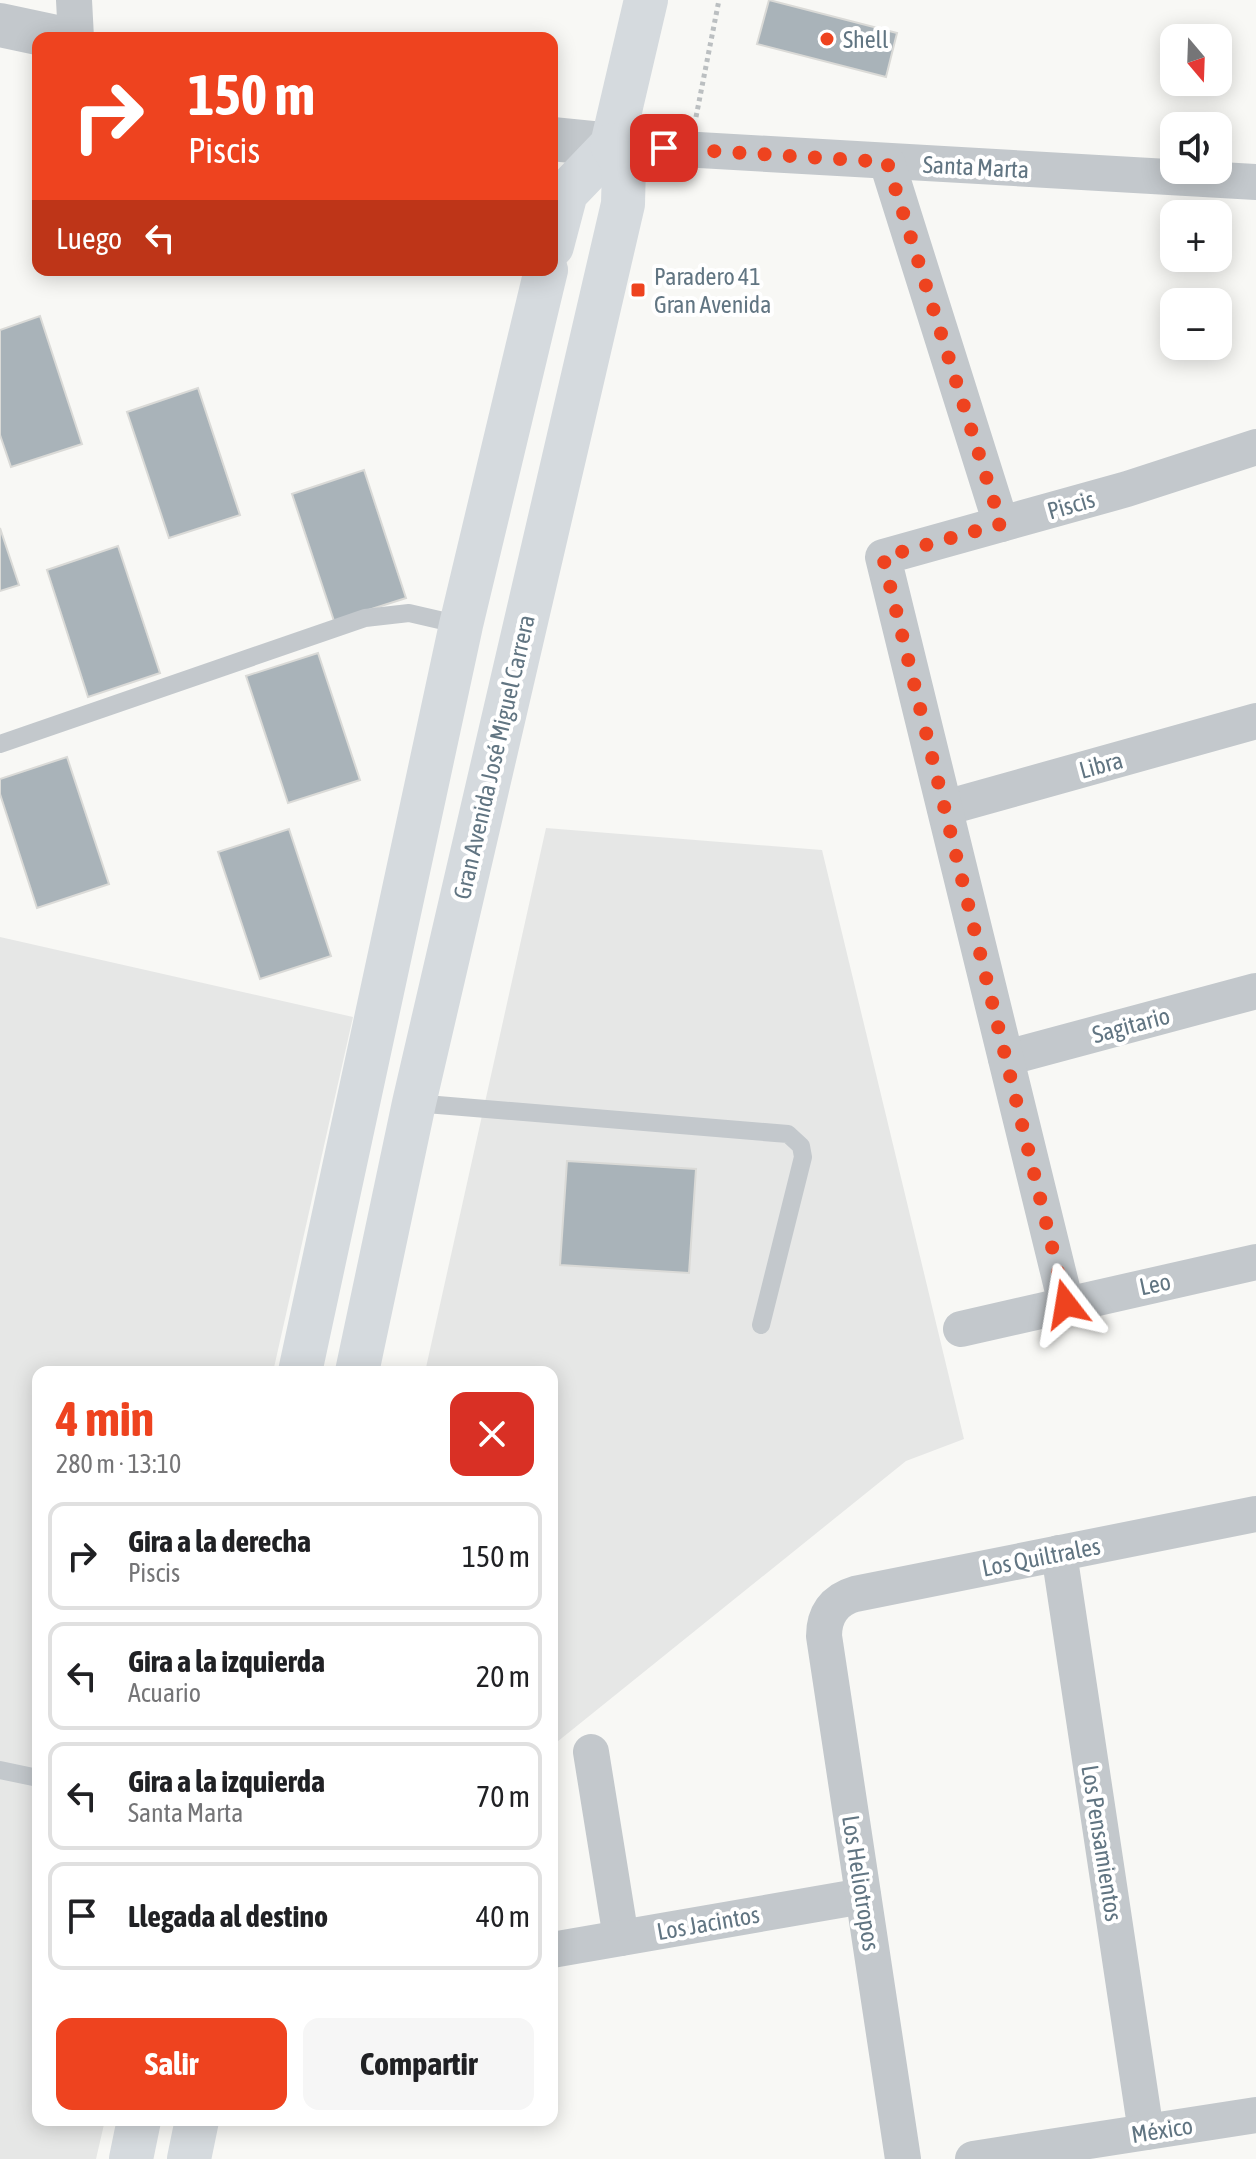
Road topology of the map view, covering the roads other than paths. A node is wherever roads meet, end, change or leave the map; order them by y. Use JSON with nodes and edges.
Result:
{"nodes":[{"id":1,"x":74,"y":0,"type":"edge"},
{"id":2,"x":646,"y":0,"type":"edge"},
{"id":3,"x":0,"y":25,"type":"edge"},
{"id":4,"x":33,"y":32,"type":"edge"},
{"id":5,"x":76,"y":32,"type":"edge"},
{"id":6,"x":558,"y":140,"type":"edge"},
{"id":7,"x":612,"y":145,"type":"junction"},
{"id":8,"x":887,"y":162,"type":"junction"},
{"id":9,"x":1256,"y":182,"type":"edge"},
{"id":10,"x":558,"y":223,"type":"edge"},
{"id":11,"x":545,"y":276,"type":"edge"},
{"id":12,"x":1256,"y":447,"type":"edge"},
{"id":13,"x":1001,"y":524,"type":"junction"},
{"id":14,"x":461,"y":625,"type":"junction"},
{"id":15,"x":1256,"y":721,"type":"edge"},
{"id":16,"x":0,"y":744,"type":"edge"},
{"id":17,"x":945,"y":808,"type":"junction"},
{"id":18,"x":1256,"y":991,"type":"edge"},
{"id":19,"x":1006,"y":1058,"type":"junction"},
{"id":20,"x":414,"y":1103,"type":"junction"},
{"id":21,"x":1256,"y":1262,"type":"edge"},
{"id":22,"x":1066,"y":1304,"type":"junction"},
{"id":23,"x":761,"y":1325,"type":"dead end"},
{"id":24,"x":961,"y":1329,"type":"dead end"},
{"id":25,"x":301,"y":1366,"type":"edge"},
{"id":26,"x":358,"y":1366,"type":"edge"},
{"id":27,"x":1256,"y":1514,"type":"edge"},
{"id":28,"x":1059,"y":1553,"type":"junction"},
{"id":29,"x":831,"y":1609,"type":"joint"},
{"id":30,"x":591,"y":1752,"type":"dead end"},
{"id":31,"x":0,"y":1770,"type":"edge"},
{"id":32,"x":32,"y":1777,"type":"edge"},
{"id":33,"x":863,"y":1896,"type":"junction"},
{"id":34,"x":621,"y":1938,"type":"junction"},
{"id":35,"x":558,"y":1949,"type":"edge"},
{"id":36,"x":1256,"y":2115,"type":"edge"},
{"id":37,"x":138,"y":2126,"type":"edge"},
{"id":38,"x":196,"y":2126,"type":"edge"},
{"id":39,"x":1128,"y":2143,"type":"edge"},
{"id":40,"x":131,"y":2159,"type":"edge"},
{"id":41,"x":189,"y":2159,"type":"edge"},
{"id":42,"x":903,"y":2159,"type":"edge"},
{"id":43,"x":973,"y":2159,"type":"edge"}],
"edges":[{"from":1,"to":5,"type":"street"},
{"from":2,"to":7,"type":"main road"},
{"from":3,"to":4,"type":"street"},
{"from":6,"to":7,"type":"street","name":"Santa Marta"},
{"from":7,"to":8,"type":"street","name":"Santa Marta"},
{"from":7,"to":10,"type":"main road"},
{"from":7,"to":20,"type":"main road","name":"Gran Avenida José Miguel Carrera"},
{"from":8,"to":9,"type":"street","name":"Santa Marta"},
{"from":8,"to":13,"type":"street"},
{"from":11,"to":14,"type":"main road"},
{"from":12,"to":13,"type":"street","name":"Piscis"},
{"from":13,"to":17,"type":"street","name":"Piscis"},
{"from":14,"to":16,"type":"lane"},
{"from":14,"to":25,"type":"main road"},
{"from":15,"to":17,"type":"street","name":"Libra"},
{"from":17,"to":19,"type":"street"},
{"from":18,"to":19,"type":"street","name":"Sagitario"},
{"from":19,"to":22,"type":"street"},
{"from":20,"to":23,"type":"lane"},
{"from":20,"to":26,"type":"main road","name":"Gran Avenida José Miguel Carrera"},
{"from":21,"to":22,"type":"street","name":"Leo"},
{"from":22,"to":24,"type":"street","name":"Leo"},
{"from":27,"to":28,"type":"street","name":"Los Quiltrales"},
{"from":28,"to":29,"type":"street","name":"Los Quiltrales"},
{"from":28,"to":39,"type":"street","name":"Los Pensamientos"},
{"from":29,"to":33,"type":"street","name":"Los Heliotropos"},
{"from":30,"to":34,"type":"street"},
{"from":31,"to":32,"type":"lane"},
{"from":33,"to":34,"type":"street","name":"Los Jacintos"},
{"from":33,"to":42,"type":"street","name":"Los Heliotropos"},
{"from":34,"to":35,"type":"street","name":"Los Jacintos"},
{"from":36,"to":39,"type":"street","name":"México"},
{"from":37,"to":40,"type":"main road"},
{"from":38,"to":41,"type":"main road"},
{"from":39,"to":43,"type":"street","name":"México"}]}
